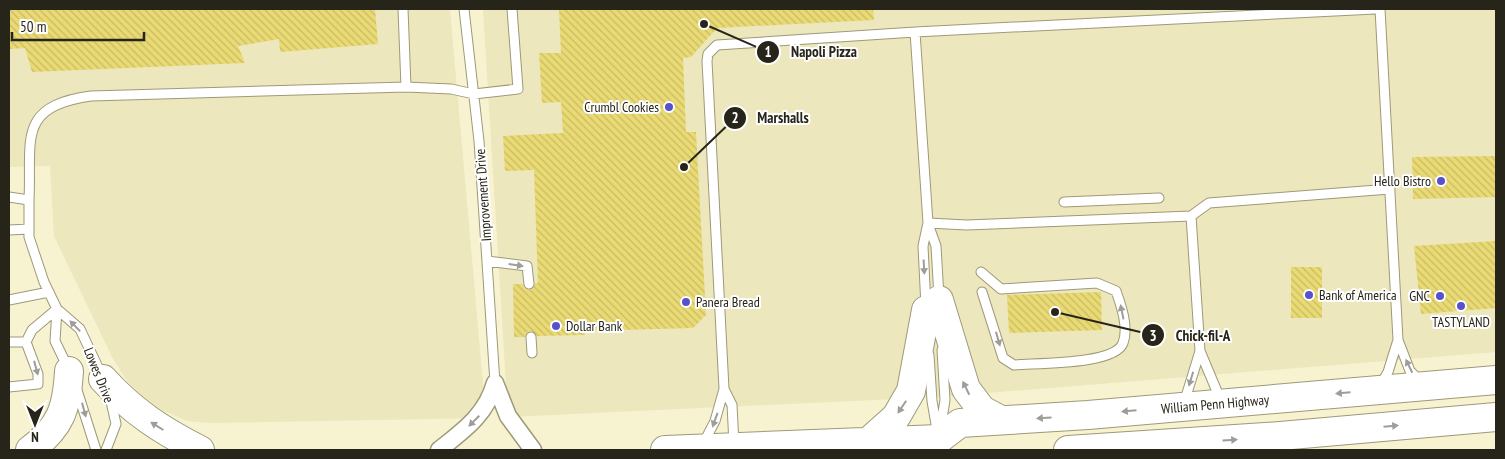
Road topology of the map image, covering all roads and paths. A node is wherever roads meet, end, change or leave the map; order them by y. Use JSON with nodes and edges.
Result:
{"nodes":[{"id":1,"x":403,"y":9,"type":"edge"},
{"id":2,"x":464,"y":9,"type":"edge"},
{"id":3,"x":512,"y":9,"type":"edge"},
{"id":4,"x":1375,"y":9,"type":"edge"},
{"id":5,"x":1380,"y":9,"type":"edge"},
{"id":6,"x":915,"y":32,"type":"junction"},
{"id":7,"x":406,"y":87,"type":"junction"},
{"id":8,"x":474,"y":94,"type":"junction"},
{"id":9,"x":1390,"y":189,"type":"junction"},
{"id":10,"x":9,"y":197,"type":"edge"},
{"id":11,"x":1159,"y":198,"type":"dead end"},
{"id":12,"x":29,"y":200,"type":"junction"},
{"id":13,"x":1064,"y":202,"type":"dead end"},
{"id":14,"x":1191,"y":216,"type":"junction"},
{"id":15,"x":928,"y":224,"type":"junction"},
{"id":16,"x":29,"y":229,"type":"junction"},
{"id":17,"x":9,"y":230,"type":"edge"},
{"id":18,"x":487,"y":261,"type":"junction"},
{"id":19,"x":981,"y":272,"type":"dead end"},
{"id":20,"x":528,"y":284,"type":"dead end"},
{"id":21,"x":49,"y":292,"type":"junction"},
{"id":22,"x":982,"y":292,"type":"dead end"},
{"id":23,"x":9,"y":300,"type":"edge"},
{"id":24,"x":933,"y":305,"type":"junction"},
{"id":25,"x":57,"y":309,"type":"junction"},
{"id":26,"x":531,"y":337,"type":"dead end"},
{"id":27,"x":1398,"y":340,"type":"junction"},
{"id":28,"x":9,"y":342,"type":"edge"},
{"id":29,"x":26,"y":342,"type":"junction"},
{"id":30,"x":1200,"y":350,"type":"junction"},
{"id":31,"x":532,"y":353,"type":"dead end"},
{"id":32,"x":70,"y":371,"type":"junction"},
{"id":33,"x":103,"y":379,"type":"junction"},
{"id":34,"x":1496,"y":380,"type":"edge"},
{"id":35,"x":495,"y":383,"type":"junction"},
{"id":36,"x":1427,"y":386,"type":"junction"},
{"id":37,"x":9,"y":387,"type":"edge"},
{"id":38,"x":724,"y":389,"type":"junction"},
{"id":39,"x":1374,"y":391,"type":"junction"},
{"id":40,"x":1222,"y":404,"type":"junction"},
{"id":41,"x":1182,"y":407,"type":"junction"},
{"id":42,"x":1496,"y":417,"type":"edge"},
{"id":43,"x":1001,"y":420,"type":"junction"},
{"id":44,"x":868,"y":442,"type":"junction"},
{"id":45,"x":946,"y":444,"type":"edge"},
{"id":46,"x":734,"y":448,"type":"junction"},
{"id":47,"x":700,"y":449,"type":"junction"},
{"id":48,"x":30,"y":450,"type":"edge"},
{"id":49,"x":96,"y":450,"type":"edge"},
{"id":50,"x":106,"y":450,"type":"edge"},
{"id":51,"x":200,"y":450,"type":"edge"},
{"id":52,"x":439,"y":450,"type":"edge"},
{"id":53,"x":533,"y":450,"type":"edge"},
{"id":54,"x":665,"y":450,"type":"edge"},
{"id":55,"x":1068,"y":450,"type":"edge"}],
"edges":[{"from":1,"to":7,"type":"lane"},
{"from":2,"to":8,"type":"lane","name":"Improvement Drive"},
{"from":3,"to":8,"type":"lane","name":"Lowes Drive"},
{"from":4,"to":6,"type":"lane"},
{"from":5,"to":9,"type":"lane"},
{"from":6,"to":15,"type":"lane"},
{"from":6,"to":38,"type":"lane"},
{"from":7,"to":8,"type":"lane","name":"Lowes Drive"},
{"from":7,"to":12,"type":"lane","name":"Lowes Drive"},
{"from":8,"to":18,"type":"lane","name":"Improvement Drive"},
{"from":9,"to":14,"type":"lane"},
{"from":9,"to":27,"type":"lane"},
{"from":10,"to":12,"type":"lane"},
{"from":11,"to":13,"type":"lane"},
{"from":12,"to":16,"type":"lane","name":"Lowes Drive"},
{"from":14,"to":15,"type":"lane"},
{"from":14,"to":30,"type":"lane"},
{"from":15,"to":24,"type":"lane"},
{"from":15,"to":24,"type":"lane","one_way":true},
{"from":16,"to":17,"type":"lane"},
{"from":16,"to":21,"type":"lane","name":"Lowes Drive"},
{"from":18,"to":20,"type":"lane","one_way":true},
{"from":18,"to":35,"type":"lane","name":"Improvement Drive"},
{"from":22,"to":19,"type":"lane","one_way":true},
{"from":21,"to":23,"type":"lane"},
{"from":21,"to":25,"type":"lane","name":"Lowes Drive"},
{"from":43,"to":24,"type":"highway","one_way":true},
{"from":24,"to":44,"type":"highway","one_way":true},
{"from":24,"to":45,"type":"lane"},
{"from":24,"to":45,"type":"lane"},
{"from":25,"to":29,"type":"lane"},
{"from":25,"to":32,"type":"lane","name":"Lowes Drive"},
{"from":33,"to":25,"type":"lane","name":"Lowes Drive","one_way":true},
{"from":26,"to":31,"type":"lane"},
{"from":36,"to":27,"type":"lane","one_way":true},
{"from":27,"to":39,"type":"lane"},
{"from":28,"to":29,"type":"lane"},
{"from":29,"to":37,"type":"lane","one_way":true},
{"from":30,"to":40,"type":"lane"},
{"from":30,"to":41,"type":"lane","one_way":true},
{"from":32,"to":48,"type":"highway"},
{"from":32,"to":49,"type":"lane","name":"Lowes Drive","one_way":true},
{"from":33,"to":50,"type":"lane","name":"Lowes Drive"},
{"from":51,"to":33,"type":"highway","one_way":true},
{"from":34,"to":36,"type":"highway","name":"William Penn Highway"},
{"from":35,"to":52,"type":"street","one_way":true},
{"from":35,"to":53,"type":"street"},
{"from":36,"to":39,"type":"highway","name":"William Penn Highway"},
{"from":38,"to":46,"type":"lane"},
{"from":38,"to":47,"type":"lane","one_way":true},
{"from":39,"to":40,"type":"highway","name":"William Penn Highway","one_way":true},
{"from":40,"to":41,"type":"highway","name":"William Penn Highway"},
{"from":41,"to":43,"type":"highway","name":"William Penn Highway","one_way":true},
{"from":55,"to":42,"type":"highway","one_way":true},
{"from":43,"to":45,"type":"highway","name":"William Penn Highway"},
{"from":44,"to":45,"type":"highway"},
{"from":44,"to":46,"type":"highway"},
{"from":46,"to":47,"type":"highway"},
{"from":47,"to":54,"type":"highway"}]}
